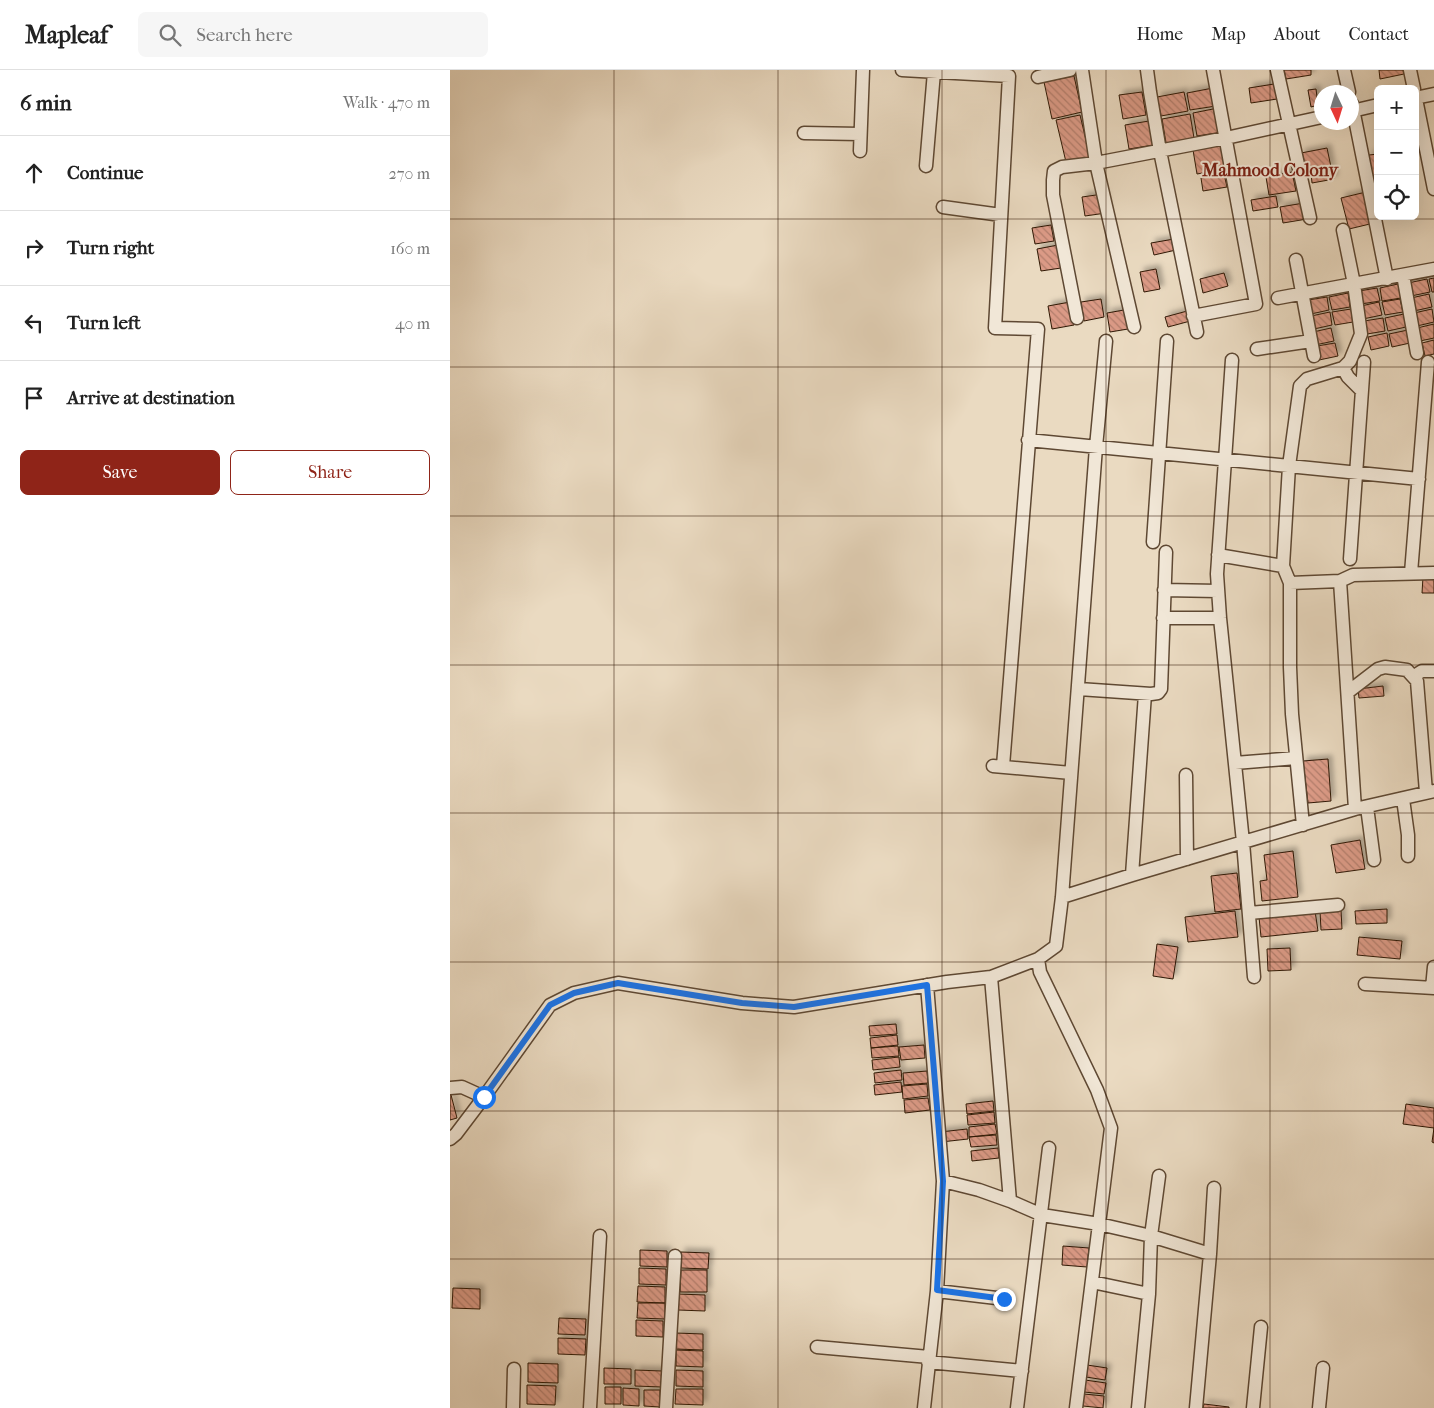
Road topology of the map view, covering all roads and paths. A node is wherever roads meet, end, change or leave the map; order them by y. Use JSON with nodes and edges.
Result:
{"nodes":[{"id":1,"x":862,"y":70,"type":"edge"},
{"id":2,"x":902,"y":70,"type":"edge"},
{"id":3,"x":1070,"y":70,"type":"edge"},
{"id":4,"x":1082,"y":70,"type":"edge"},
{"id":5,"x":1147,"y":70,"type":"edge"},
{"id":6,"x":1213,"y":70,"type":"edge"},
{"id":7,"x":1277,"y":70,"type":"edge"},
{"id":8,"x":1344,"y":70,"type":"edge"},
{"id":9,"x":1410,"y":70,"type":"edge"},
{"id":10,"x":934,"y":72,"type":"junction"},
{"id":11,"x":1038,"y":77,"type":"dead end"},
{"id":12,"x":1347,"y":85,"type":"edge"},
{"id":13,"x":1413,"y":85,"type":"edge"},
{"id":14,"x":1434,"y":94,"type":"edge"},
{"id":15,"x":1419,"y":95,"type":"edge"},
{"id":16,"x":1374,"y":106,"type":"edge"},
{"id":17,"x":1359,"y":107,"type":"edge"},
{"id":18,"x":1419,"y":115,"type":"edge"},
{"id":19,"x":1314,"y":119,"type":"edge"},
{"id":20,"x":1288,"y":124,"type":"junction"},
{"id":21,"x":1357,"y":130,"type":"edge"},
{"id":22,"x":804,"y":133,"type":"dead end"},
{"id":23,"x":860,"y":134,"type":"junction"},
{"id":24,"x":1226,"y":138,"type":"junction"},
{"id":25,"x":860,"y":151,"type":"dead end"},
{"id":26,"x":1160,"y":151,"type":"junction"},
{"id":27,"x":1096,"y":163,"type":"junction"},
{"id":28,"x":926,"y":166,"type":"dead end"},
{"id":29,"x":1434,"y":190,"type":"edge"},
{"id":30,"x":943,"y":207,"type":"dead end"},
{"id":31,"x":1001,"y":215,"type":"junction"},
{"id":32,"x":1310,"y":218,"type":"dead end"},
{"id":33,"x":1343,"y":230,"type":"dead end"},
{"id":34,"x":1296,"y":260,"type":"dead end"},
{"id":35,"x":1434,"y":269,"type":"edge"},
{"id":36,"x":1403,"y":275,"type":"junction"},
{"id":37,"x":1387,"y":278,"type":"junction"},
{"id":38,"x":1354,"y":284,"type":"junction"},
{"id":39,"x":1302,"y":294,"type":"junction"},
{"id":40,"x":1278,"y":298,"type":"dead end"},
{"id":41,"x":1194,"y":316,"type":"junction"},
{"id":42,"x":1077,"y":318,"type":"dead end"},
{"id":43,"x":1134,"y":327,"type":"dead end"},
{"id":44,"x":1197,"y":332,"type":"dead end"},
{"id":45,"x":1106,"y":341,"type":"dead end"},
{"id":46,"x":1167,"y":341,"type":"dead end"},
{"id":47,"x":1311,"y":341,"type":"junction"},
{"id":48,"x":1257,"y":349,"type":"dead end"},
{"id":49,"x":1417,"y":353,"type":"dead end"},
{"id":50,"x":1314,"y":356,"type":"dead end"},
{"id":51,"x":1232,"y":360,"type":"dead end"},
{"id":52,"x":1364,"y":362,"type":"dead end"},
{"id":53,"x":1428,"y":362,"type":"dead end"},
{"id":54,"x":1342,"y":368,"type":"junction"},
{"id":55,"x":1362,"y":390,"type":"junction"},
{"id":56,"x":1028,"y":440,"type":"junction"},
{"id":57,"x":1428,"y":444,"type":"edge"},
{"id":58,"x":1096,"y":447,"type":"junction"},
{"id":59,"x":1160,"y":453,"type":"junction"},
{"id":60,"x":1225,"y":460,"type":"junction"},
{"id":61,"x":1289,"y":466,"type":"junction"},
{"id":62,"x":1357,"y":473,"type":"junction"},
{"id":63,"x":1419,"y":480,"type":"junction"},
{"id":64,"x":1153,"y":542,"type":"dead end"},
{"id":65,"x":1166,"y":552,"type":"dead end"},
{"id":66,"x":1218,"y":555,"type":"junction"},
{"id":67,"x":1350,"y":559,"type":"dead end"},
{"id":68,"x":1283,"y":566,"type":"junction"},
{"id":69,"x":1411,"y":573,"type":"junction"},
{"id":70,"x":1434,"y":573,"type":"edge"},
{"id":71,"x":1340,"y":581,"type":"junction"},
{"id":72,"x":1290,"y":583,"type":"junction"},
{"id":73,"x":1164,"y":590,"type":"junction"},
{"id":74,"x":1218,"y":591,"type":"junction"},
{"id":75,"x":1163,"y":618,"type":"junction"},
{"id":76,"x":1220,"y":618,"type":"junction"},
{"id":77,"x":1434,"y":671,"type":"edge"},
{"id":78,"x":1414,"y":676,"type":"junction"},
{"id":79,"x":1079,"y":689,"type":"junction"},
{"id":80,"x":1348,"y":692,"type":"junction"},
{"id":81,"x":1145,"y":694,"type":"junction"},
{"id":82,"x":1296,"y":758,"type":"junction"},
{"id":83,"x":1235,"y":763,"type":"junction"},
{"id":84,"x":1071,"y":774,"type":"junction"},
{"id":85,"x":1186,"y":775,"type":"dead end"},
{"id":86,"x":1430,"y":791,"type":"edge"},
{"id":87,"x":1403,"y":799,"type":"junction"},
{"id":88,"x":1361,"y":808,"type":"junction"},
{"id":89,"x":1303,"y":825,"type":"junction"},
{"id":90,"x":1242,"y":842,"type":"junction"},
{"id":91,"x":1408,"y":856,"type":"dead end"},
{"id":92,"x":1186,"y":859,"type":"junction"},
{"id":93,"x":1374,"y":860,"type":"dead end"},
{"id":94,"x":1132,"y":875,"type":"junction"},
{"id":95,"x":1062,"y":897,"type":"junction"},
{"id":96,"x":1338,"y":905,"type":"dead end"},
{"id":97,"x":1249,"y":912,"type":"junction"},
{"id":98,"x":1038,"y":959,"type":"junction"},
{"id":99,"x":1434,"y":966,"type":"edge"},
{"id":100,"x":990,"y":977,"type":"junction"},
{"id":101,"x":1254,"y":977,"type":"dead end"},
{"id":102,"x":1365,"y":984,"type":"dead end"},
{"id":103,"x":927,"y":985,"type":"junction"},
{"id":104,"x":1433,"y":988,"type":"edge"},
{"id":105,"x":450,"y":1088,"type":"edge"},
{"id":106,"x":484,"y":1097,"type":"junction"},
{"id":107,"x":450,"y":1139,"type":"edge"},
{"id":108,"x":1049,"y":1148,"type":"dead end"},
{"id":109,"x":1159,"y":1176,"type":"dead end"},
{"id":110,"x":943,"y":1181,"type":"junction"},
{"id":111,"x":1214,"y":1188,"type":"dead end"},
{"id":112,"x":1010,"y":1201,"type":"junction"},
{"id":113,"x":1042,"y":1215,"type":"junction"},
{"id":114,"x":1099,"y":1224,"type":"junction"},
{"id":115,"x":600,"y":1236,"type":"dead end"},
{"id":116,"x":1151,"y":1236,"type":"junction"},
{"id":117,"x":1210,"y":1254,"type":"junction"},
{"id":118,"x":675,"y":1256,"type":"dead end"},
{"id":119,"x":1092,"y":1282,"type":"junction"},
{"id":120,"x":937,"y":1290,"type":"junction"},
{"id":121,"x":1149,"y":1294,"type":"junction"},
{"id":122,"x":1004,"y":1299,"type":"dead end"},
{"id":123,"x":1261,"y":1327,"type":"dead end"},
{"id":124,"x":817,"y":1347,"type":"dead end"},
{"id":125,"x":928,"y":1360,"type":"junction"},
{"id":126,"x":1323,"y":1368,"type":"dead end"},
{"id":127,"x":514,"y":1369,"type":"dead end"},
{"id":128,"x":1022,"y":1371,"type":"junction"},
{"id":129,"x":513,"y":1408,"type":"edge"},
{"id":130,"x":590,"y":1408,"type":"edge"},
{"id":131,"x":666,"y":1408,"type":"edge"},
{"id":132,"x":924,"y":1408,"type":"edge"},
{"id":133,"x":1017,"y":1408,"type":"edge"},
{"id":134,"x":1076,"y":1408,"type":"edge"},
{"id":135,"x":1138,"y":1408,"type":"edge"},
{"id":136,"x":1196,"y":1408,"type":"edge"},
{"id":137,"x":1253,"y":1408,"type":"edge"},
{"id":138,"x":1319,"y":1408,"type":"edge"}],
"edges":[{"from":1,"to":23,"type":"street"},
{"from":2,"to":10,"type":"street"},
{"from":3,"to":11,"type":"street"},
{"from":4,"to":27,"type":"street"},
{"from":5,"to":26,"type":"street"},
{"from":6,"to":24,"type":"street"},
{"from":7,"to":20,"type":"street"},
{"from":8,"to":12,"type":"street"},
{"from":9,"to":13,"type":"street"},
{"from":10,"to":28,"type":"street"},
{"from":10,"to":31,"type":"street"},
{"from":14,"to":15,"type":"street"},
{"from":16,"to":17,"type":"street"},
{"from":18,"to":29,"type":"street"},
{"from":19,"to":20,"type":"street"},
{"from":20,"to":24,"type":"street"},
{"from":20,"to":32,"type":"street"},
{"from":21,"to":37,"type":"street"},
{"from":22,"to":23,"type":"street"},
{"from":23,"to":25,"type":"street"},
{"from":24,"to":26,"type":"street"},
{"from":24,"to":41,"type":"street"},
{"from":26,"to":27,"type":"street"},
{"from":26,"to":41,"type":"street"},
{"from":27,"to":42,"type":"street"},
{"from":27,"to":43,"type":"street"},
{"from":30,"to":31,"type":"street"},
{"from":31,"to":56,"type":"street"},
{"from":33,"to":38,"type":"street"},
{"from":34,"to":39,"type":"street"},
{"from":35,"to":36,"type":"street"},
{"from":36,"to":37,"type":"street"},
{"from":36,"to":49,"type":"street"},
{"from":37,"to":38,"type":"street"},
{"from":38,"to":39,"type":"street"},
{"from":38,"to":54,"type":"street"},
{"from":39,"to":40,"type":"street"},
{"from":39,"to":47,"type":"street"},
{"from":41,"to":44,"type":"street"},
{"from":45,"to":58,"type":"street"},
{"from":46,"to":59,"type":"street"},
{"from":47,"to":48,"type":"street"},
{"from":47,"to":50,"type":"street"},
{"from":51,"to":60,"type":"street"},
{"from":52,"to":55,"type":"street"},
{"from":53,"to":57,"type":"street"},
{"from":54,"to":55,"type":"street"},
{"from":54,"to":61,"type":"street"},
{"from":55,"to":62,"type":"street"},
{"from":56,"to":58,"type":"street"},
{"from":56,"to":84,"type":"street"},
{"from":57,"to":63,"type":"street"},
{"from":58,"to":59,"type":"street"},
{"from":58,"to":79,"type":"street"},
{"from":59,"to":60,"type":"street"},
{"from":59,"to":64,"type":"street"},
{"from":60,"to":61,"type":"street"},
{"from":60,"to":66,"type":"street"},
{"from":61,"to":62,"type":"street"},
{"from":61,"to":68,"type":"street"},
{"from":62,"to":63,"type":"street"},
{"from":62,"to":67,"type":"street"},
{"from":63,"to":69,"type":"street"},
{"from":65,"to":73,"type":"street"},
{"from":66,"to":68,"type":"street"},
{"from":66,"to":74,"type":"street"},
{"from":68,"to":72,"type":"street"},
{"from":69,"to":70,"type":"street"},
{"from":69,"to":71,"type":"street"},
{"from":71,"to":72,"type":"street"},
{"from":71,"to":80,"type":"street"},
{"from":72,"to":82,"type":"street"},
{"from":73,"to":74,"type":"street"},
{"from":73,"to":75,"type":"street"},
{"from":74,"to":76,"type":"street"},
{"from":75,"to":76,"type":"street"},
{"from":75,"to":81,"type":"street"},
{"from":76,"to":83,"type":"street"},
{"from":77,"to":78,"type":"street"},
{"from":78,"to":80,"type":"street"},
{"from":78,"to":86,"type":"street"},
{"from":79,"to":81,"type":"street"},
{"from":79,"to":84,"type":"street"},
{"from":80,"to":88,"type":"street"},
{"from":81,"to":94,"type":"street"},
{"from":82,"to":83,"type":"street"},
{"from":82,"to":89,"type":"street"},
{"from":83,"to":90,"type":"street"},
{"from":84,"to":95,"type":"street"},
{"from":85,"to":92,"type":"street"},
{"from":86,"to":87,"type":"street"},
{"from":87,"to":88,"type":"street"},
{"from":87,"to":91,"type":"street"},
{"from":88,"to":89,"type":"street"},
{"from":88,"to":93,"type":"street"},
{"from":89,"to":90,"type":"street"},
{"from":90,"to":92,"type":"street"},
{"from":90,"to":97,"type":"street"},
{"from":92,"to":94,"type":"street"},
{"from":94,"to":95,"type":"street"},
{"from":95,"to":98,"type":"street"},
{"from":96,"to":97,"type":"street"},
{"from":97,"to":101,"type":"street"},
{"from":98,"to":100,"type":"street"},
{"from":98,"to":114,"type":"street"},
{"from":99,"to":104,"type":"street"},
{"from":100,"to":103,"type":"street"},
{"from":100,"to":112,"type":"street"},
{"from":102,"to":104,"type":"street"},
{"from":103,"to":106,"type":"street"},
{"from":103,"to":110,"type":"street"},
{"from":105,"to":106,"type":"street"},
{"from":106,"to":107,"type":"street"},
{"from":108,"to":113,"type":"street"},
{"from":109,"to":116,"type":"street"},
{"from":110,"to":112,"type":"street"},
{"from":110,"to":120,"type":"street"},
{"from":111,"to":117,"type":"street"},
{"from":112,"to":113,"type":"street"},
{"from":113,"to":114,"type":"street"},
{"from":113,"to":128,"type":"street"},
{"from":114,"to":116,"type":"street"},
{"from":114,"to":119,"type":"street"},
{"from":115,"to":130,"type":"street"},
{"from":116,"to":117,"type":"street"},
{"from":116,"to":121,"type":"street"},
{"from":117,"to":136,"type":"street"},
{"from":118,"to":131,"type":"street"},
{"from":119,"to":121,"type":"street"},
{"from":119,"to":134,"type":"street"},
{"from":120,"to":122,"type":"street"},
{"from":120,"to":125,"type":"street"},
{"from":121,"to":135,"type":"street"},
{"from":123,"to":137,"type":"street"},
{"from":124,"to":125,"type":"street"},
{"from":125,"to":128,"type":"street"},
{"from":125,"to":132,"type":"street"},
{"from":126,"to":138,"type":"street"},
{"from":127,"to":129,"type":"street"},
{"from":128,"to":133,"type":"street"}]}
